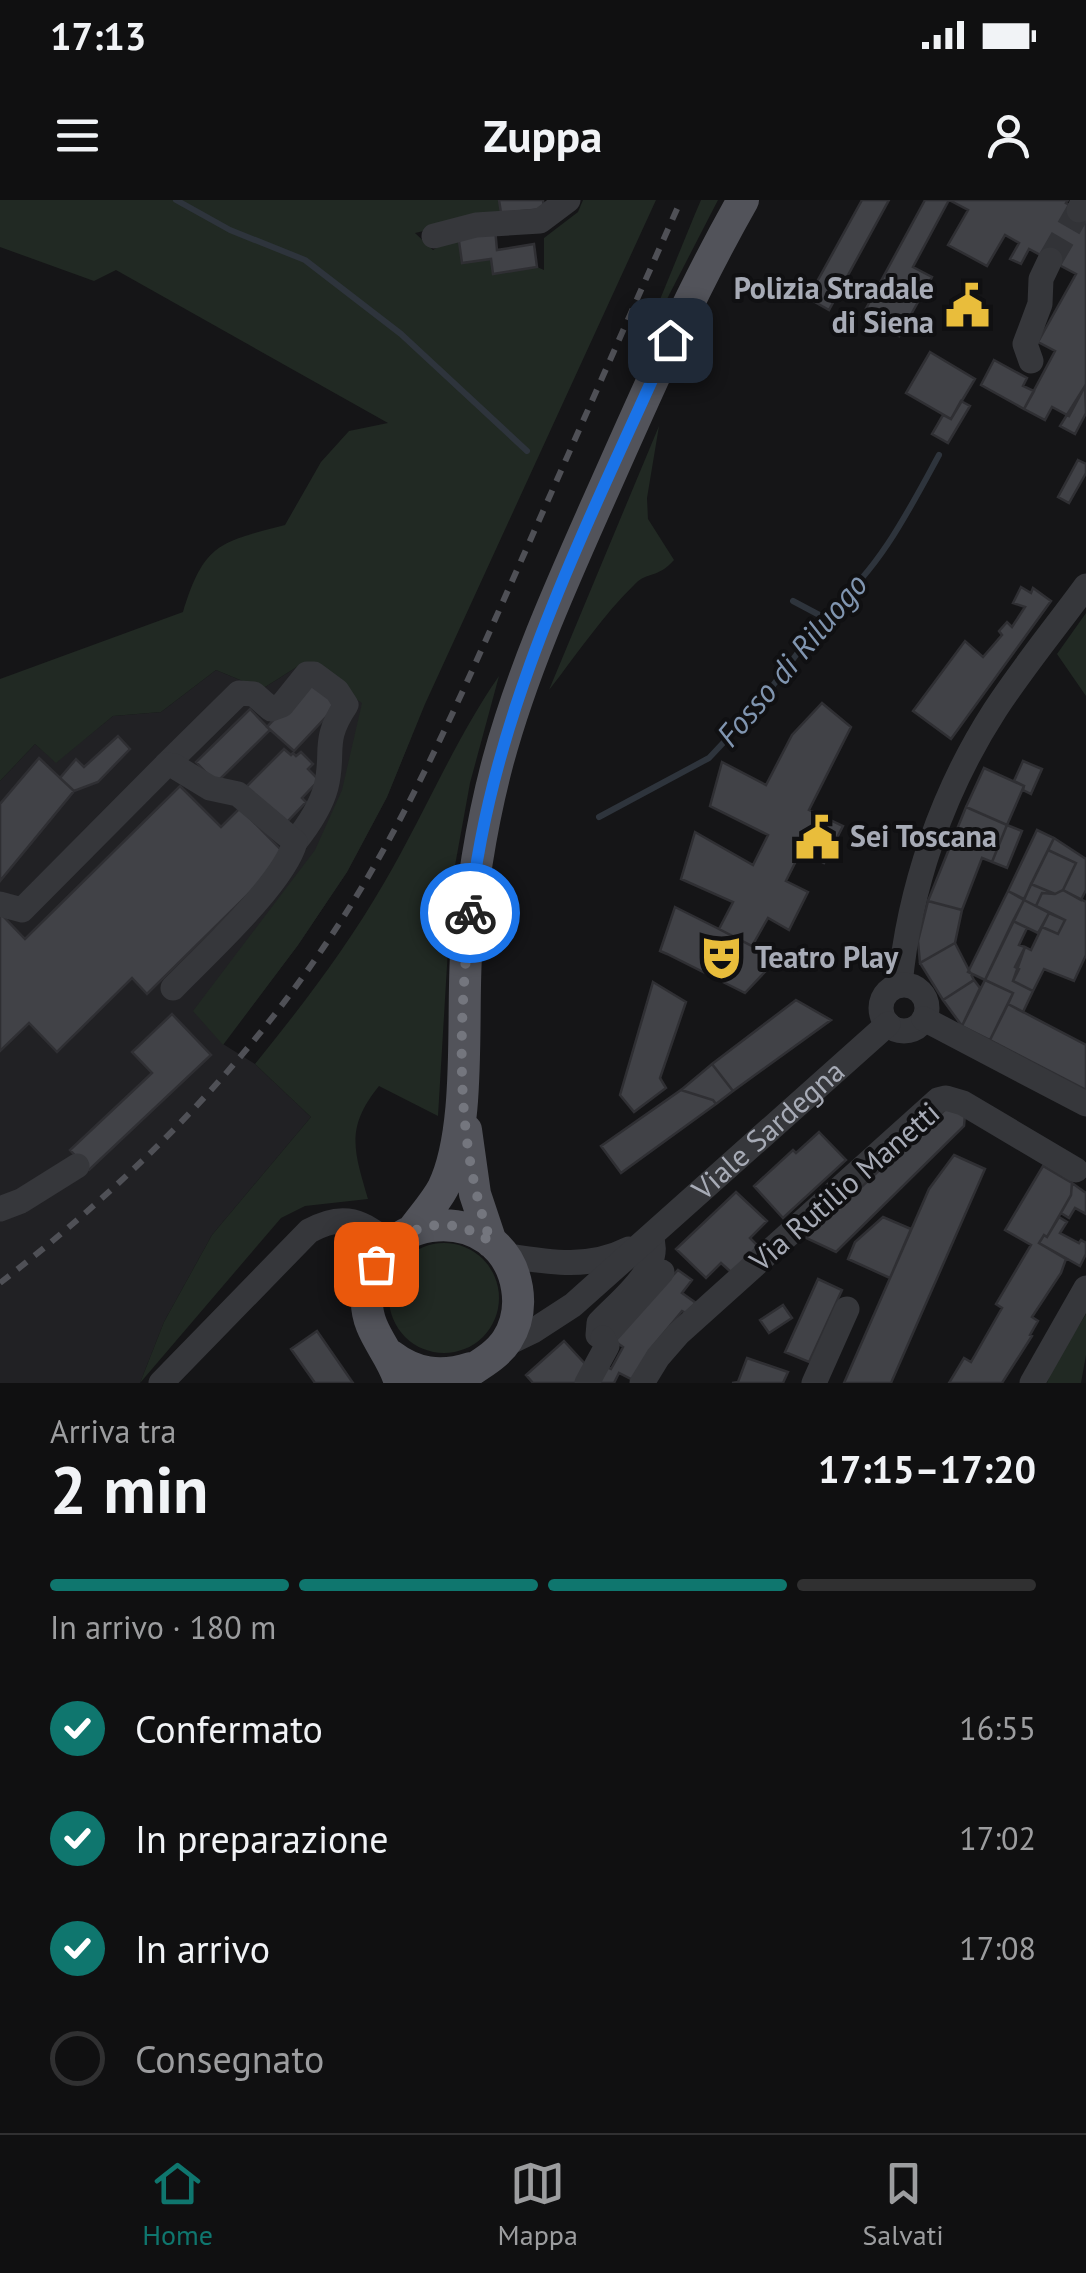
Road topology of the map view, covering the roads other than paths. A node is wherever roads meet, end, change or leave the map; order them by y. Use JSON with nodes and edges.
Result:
{"nodes":[{"id":1,"x":568,"y":200,"type":"edge"},
{"id":2,"x":743,"y":200,"type":"edge"},
{"id":3,"x":434,"y":236,"type":"dead end"},
{"id":4,"x":1050,"y":260,"type":"tunnel mouth"},
{"id":5,"x":1030,"y":361,"type":"dead end"},
{"id":6,"x":1086,"y":586,"type":"edge"},
{"id":7,"x":166,"y":765,"type":"junction"},
{"id":8,"x":295,"y":842,"type":"junction"},
{"id":9,"x":0,"y":904,"type":"edge"},
{"id":10,"x":900,"y":985,"type":"junction"},
{"id":11,"x":173,"y":988,"type":"dead end"},
{"id":12,"x":924,"y":1019,"type":"junction"},
{"id":13,"x":888,"y":1024,"type":"junction"},
{"id":14,"x":462,"y":1102,"type":"junction"},
{"id":15,"x":1086,"y":1104,"type":"edge"},
{"id":16,"x":78,"y":1166,"type":"dead end"},
{"id":17,"x":1076,"y":1170,"type":"dead end"},
{"id":18,"x":0,"y":1209,"type":"edge"},
{"id":19,"x":402,"y":1237,"type":"junction"},
{"id":20,"x":651,"y":1237,"type":"junction"},
{"id":21,"x":497,"y":1248,"type":"junction"},
{"id":22,"x":662,"y":1272,"type":"dead end"},
{"id":23,"x":1086,"y":1288,"type":"edge"},
{"id":24,"x":847,"y":1309,"type":"dead end"},
{"id":25,"x":604,"y":1338,"type":"junction"},
{"id":26,"x":504,"y":1345,"type":"junction"},
{"id":27,"x":395,"y":1369,"type":"edge"},
{"id":28,"x":462,"y":1376,"type":"edge"},
{"id":29,"x":161,"y":1383,"type":"edge"},
{"id":30,"x":588,"y":1383,"type":"edge"},
{"id":31,"x":642,"y":1383,"type":"edge"},
{"id":32,"x":814,"y":1383,"type":"edge"},
{"id":33,"x":1032,"y":1383,"type":"edge"}],
"edges":[{"from":1,"to":3,"type":"street"},
{"from":2,"to":14,"type":"main road"},
{"from":4,"to":5,"type":"street"},
{"from":6,"to":10,"type":"street"},
{"from":7,"to":8,"type":"street"},
{"from":7,"to":8,"type":"street"},
{"from":7,"to":9,"type":"street"},
{"from":8,"to":11,"type":"street"},
{"from":10,"to":12,"type":"street"},
{"from":10,"to":13,"type":"street"},
{"from":12,"to":13,"type":"street"},
{"from":12,"to":15,"type":"street"},
{"from":13,"to":20,"type":"street","name":"Viale Sardegna"},
{"from":14,"to":19,"type":"main road"},
{"from":14,"to":21,"type":"main road"},
{"from":16,"to":18,"type":"street"},
{"from":17,"to":31,"type":"street","name":"Via Rutilio Manetti"},
{"from":19,"to":21,"type":"main road","name":"Viale Sardegna"},
{"from":19,"to":27,"type":"main road","name":"Viale Sardegna"},
{"from":19,"to":29,"type":"street"},
{"from":20,"to":21,"type":"street","name":"Viale Sardegna"},
{"from":20,"to":25,"type":"street"},
{"from":20,"to":26,"type":"street","name":"Viale Sardegna"},
{"from":21,"to":26,"type":"main road"},
{"from":22,"to":25,"type":"street"},
{"from":23,"to":33,"type":"street"},
{"from":24,"to":32,"type":"street"},
{"from":25,"to":30,"type":"street"},
{"from":26,"to":28,"type":"main road","name":"Viale Sardegna"},
{"from":27,"to":28,"type":"main road","name":"Viale Sardegna"}]}
